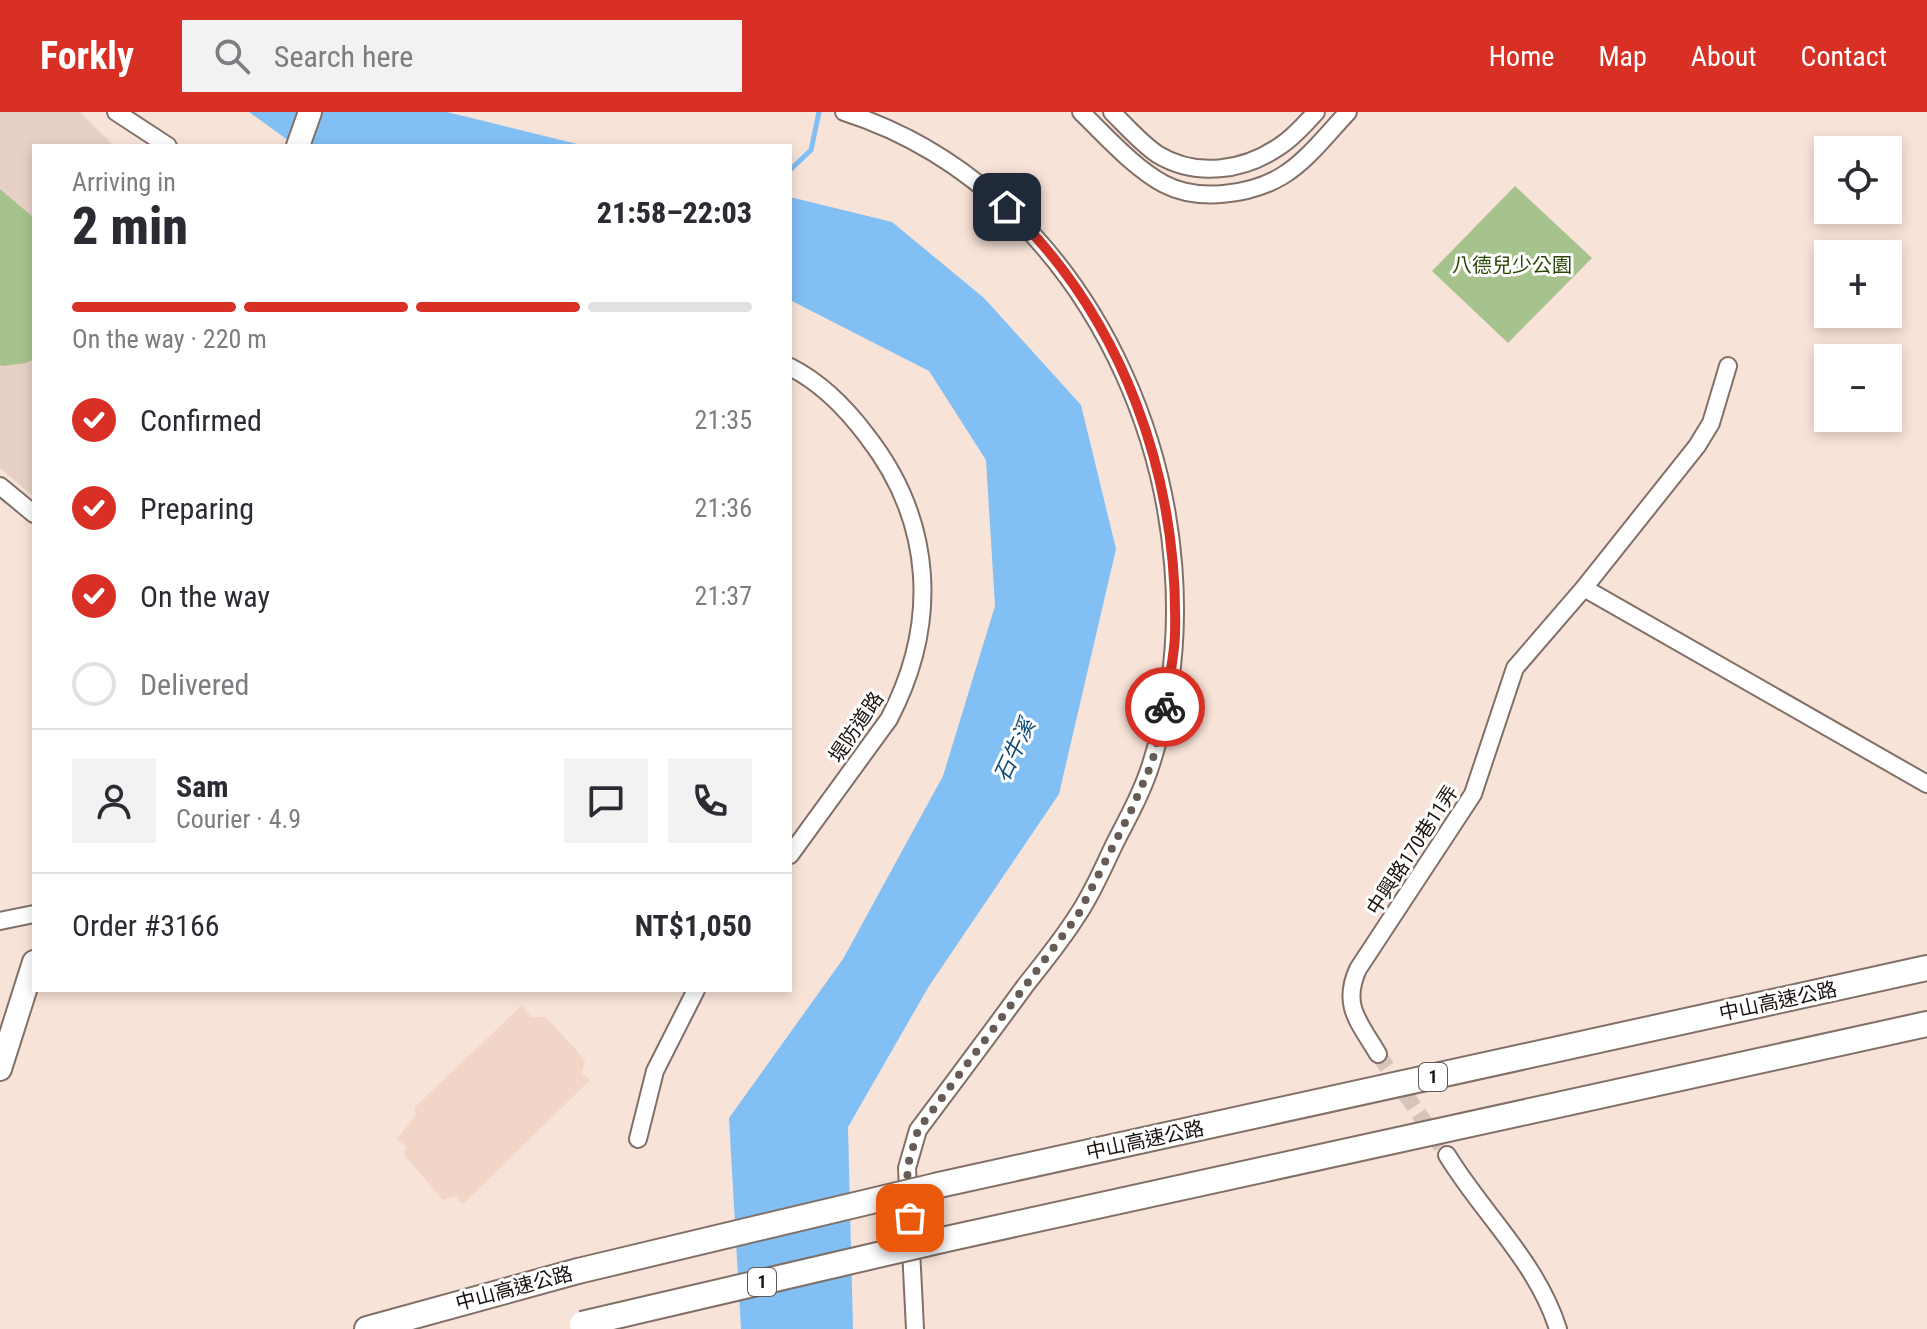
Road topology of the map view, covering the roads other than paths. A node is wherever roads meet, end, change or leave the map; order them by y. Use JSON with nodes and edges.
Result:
{"nodes":[{"id":1,"x":116,"y":112,"type":"edge"},
{"id":2,"x":310,"y":112,"type":"edge"},
{"id":3,"x":844,"y":112,"type":"edge"},
{"id":4,"x":1081,"y":112,"type":"edge"},
{"id":5,"x":1112,"y":112,"type":"edge"},
{"id":6,"x":1316,"y":112,"type":"edge"},
{"id":7,"x":1348,"y":112,"type":"edge"},
{"id":8,"x":165,"y":144,"type":"edge"},
{"id":9,"x":299,"y":144,"type":"edge"},
{"id":10,"x":1728,"y":366,"type":"dead end"},
{"id":11,"x":792,"y":368,"type":"edge"},
{"id":12,"x":0,"y":486,"type":"edge"},
{"id":13,"x":32,"y":512,"type":"edge"},
{"id":14,"x":1584,"y":588,"type":"junction"},
{"id":15,"x":1927,"y":784,"type":"edge"},
{"id":16,"x":792,"y":852,"type":"edge"},
{"id":17,"x":32,"y":914,"type":"edge"},
{"id":18,"x":0,"y":921,"type":"edge"},
{"id":19,"x":32,"y":968,"type":"edge"},
{"id":20,"x":1927,"y":968,"type":"edge"},
{"id":21,"x":695,"y":992,"type":"edge"},
{"id":22,"x":1927,"y":1024,"type":"edge"},
{"id":23,"x":1378,"y":1054,"type":"tunnel mouth"},
{"id":24,"x":0,"y":1069,"type":"edge"},
{"id":25,"x":638,"y":1139,"type":"dead end"},
{"id":26,"x":1447,"y":1155,"type":"tunnel mouth"},
{"id":27,"x":573,"y":1327,"type":"edge"},
{"id":28,"x":367,"y":1329,"type":"edge"},
{"id":29,"x":915,"y":1329,"type":"edge"},
{"id":30,"x":1558,"y":1329,"type":"edge"}],
"edges":[{"from":1,"to":8,"type":"street"},
{"from":2,"to":9,"type":"main road"},
{"from":3,"to":29,"type":"street"},
{"from":4,"to":7,"type":"street"},
{"from":5,"to":6,"type":"street"},
{"from":10,"to":14,"type":"street","name":"中興路170巷11弄"},
{"from":11,"to":16,"type":"street","name":"堤防道路"},
{"from":12,"to":13,"type":"street"},
{"from":14,"to":15,"type":"street"},
{"from":14,"to":23,"type":"street","name":"中興路170巷11弄"},
{"from":17,"to":18,"type":"street"},
{"from":19,"to":24,"type":"main road"},
{"from":20,"to":28,"type":"highway","name":"中山高速公路","number":"1","bridge":true},
{"from":21,"to":25,"type":"street"},
{"from":22,"to":27,"type":"highway","number":"1","bridge":true},
{"from":26,"to":30,"type":"street"}]}
